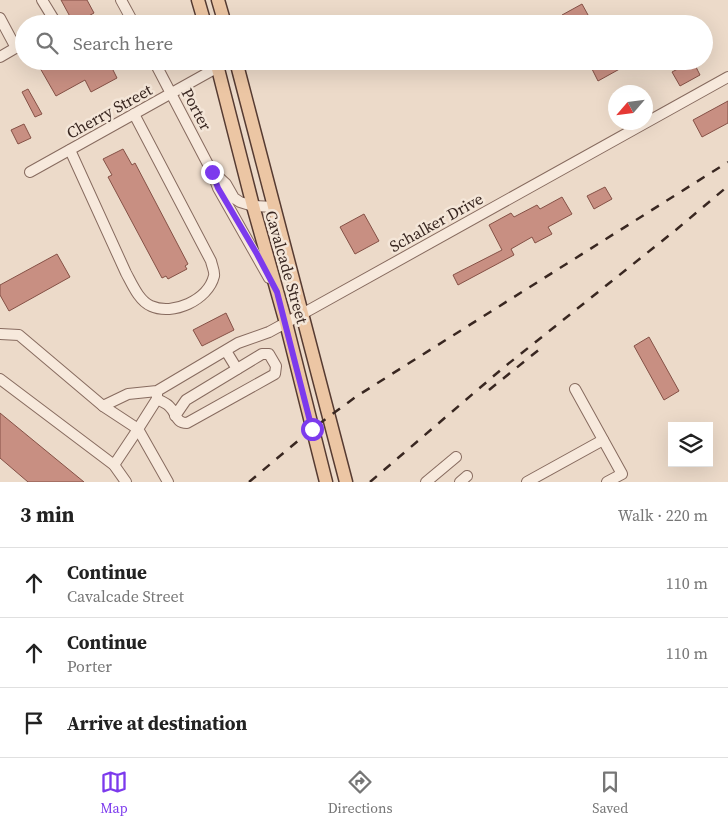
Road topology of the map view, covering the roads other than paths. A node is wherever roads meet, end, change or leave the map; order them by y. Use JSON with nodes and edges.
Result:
{"nodes":[{"id":1,"x":42,"y":0,"type":"edge"},
{"id":2,"x":121,"y":0,"type":"edge"},
{"id":3,"x":198,"y":0,"type":"edge"},
{"id":4,"x":218,"y":0,"type":"edge"},
{"id":5,"x":51,"y":15,"type":"edge"},
{"id":6,"x":129,"y":15,"type":"edge"},
{"id":7,"x":202,"y":15,"type":"edge"},
{"id":8,"x":223,"y":15,"type":"edge"},
{"id":9,"x":0,"y":18,"type":"edge"},
{"id":10,"x":15,"y":39,"type":"edge"},
{"id":11,"x":15,"y":49,"type":"edge"},
{"id":12,"x":0,"y":57,"type":"edge"},
{"id":13,"x":159,"y":70,"type":"edge"},
{"id":14,"x":210,"y":70,"type":"edge"},
{"id":15,"x":223,"y":70,"type":"edge"},
{"id":16,"x":238,"y":70,"type":"edge"},
{"id":17,"x":728,"y":77,"type":"edge"},
{"id":18,"x":172,"y":93,"type":"junction"},
{"id":19,"x":134,"y":114,"type":"junction"},
{"id":20,"x":70,"y":150,"type":"junction"},
{"id":21,"x":30,"y":172,"type":"dead end"},
{"id":22,"x":212,"y":172,"type":"junction"},
{"id":23,"x":253,"y":206,"type":"junction"},
{"id":24,"x":275,"y":207,"type":"junction"},
{"id":25,"x":277,"y":292,"type":"junction"},
{"id":26,"x":302,"y":313,"type":"junction"},
{"id":27,"x":286,"y":323,"type":"junction"},
{"id":28,"x":0,"y":334,"type":"edge"},
{"id":29,"x":226,"y":350,"type":"junction"},
{"id":30,"x":237,"y":369,"type":"junction"},
{"id":31,"x":0,"y":379,"type":"edge"},
{"id":32,"x":575,"y":389,"type":"dead end"},
{"id":33,"x":157,"y":395,"type":"junction"},
{"id":34,"x":103,"y":406,"type":"junction"},
{"id":35,"x":176,"y":416,"type":"junction"},
{"id":36,"x":138,"y":429,"type":"junction"},
{"id":37,"x":603,"y":440,"type":"junction"},
{"id":38,"x":338,"y":454,"type":"junction"},
{"id":39,"x":456,"y":457,"type":"dead end"},
{"id":40,"x":320,"y":458,"type":"junction"},
{"id":41,"x":114,"y":465,"type":"junction"},
{"id":42,"x":126,"y":482,"type":"edge"},
{"id":43,"x":168,"y":482,"type":"edge"},
{"id":44,"x":326,"y":482,"type":"edge"},
{"id":45,"x":346,"y":482,"type":"edge"},
{"id":46,"x":426,"y":482,"type":"edge"},
{"id":47,"x":527,"y":482,"type":"edge"},
{"id":48,"x":607,"y":482,"type":"edge"}],
"edges":[{"from":1,"to":5,"type":"street"},
{"from":2,"to":6,"type":"street"},
{"from":3,"to":7,"type":"main road"},
{"from":4,"to":8,"type":"main road"},
{"from":9,"to":10,"type":"street"},
{"from":11,"to":12,"type":"street"},
{"from":13,"to":18,"type":"street","name":"Porter"},
{"from":14,"to":18,"type":"street","name":"Cherry Street"},
{"from":15,"to":23,"type":"main road","name":"Cavalcade Street"},
{"from":16,"to":24,"type":"main road","name":"Cavalcade Street"},
{"from":17,"to":26,"type":"street","name":"Schalker Drive"},
{"from":18,"to":19,"type":"street","name":"Cherry Street"},
{"from":18,"to":22,"type":"street","name":"Porter"},
{"from":19,"to":20,"type":"street","name":"Cherry Street"},
{"from":19,"to":20,"type":"street"},
{"from":20,"to":21,"type":"street","name":"Cherry Street"},
{"from":22,"to":23,"type":"street","name":"Porter"},
{"from":22,"to":25,"type":"street","name":"Porter"},
{"from":23,"to":24,"type":"street","name":"Porter"},
{"from":23,"to":25,"type":"main road","name":"Cavalcade Street"},
{"from":24,"to":26,"type":"main road","name":"Cavalcade Street"},
{"from":25,"to":27,"type":"main road","name":"Cavalcade Street"},
{"from":26,"to":27,"type":"street","name":"Schalker Drive"},
{"from":26,"to":38,"type":"main road","name":"Cavalcade Street"},
{"from":27,"to":29,"type":"street","name":"Schalker Drive"},
{"from":27,"to":40,"type":"main road","name":"Cavalcade Street"},
{"from":28,"to":34,"type":"street"},
{"from":29,"to":30,"type":"street"},
{"from":29,"to":33,"type":"street","name":"Schalker Drive"},
{"from":30,"to":35,"type":"street"},
{"from":30,"to":35,"type":"street"},
{"from":31,"to":41,"type":"street"},
{"from":32,"to":37,"type":"street"},
{"from":33,"to":34,"type":"street"},
{"from":33,"to":35,"type":"street"},
{"from":33,"to":36,"type":"street"},
{"from":34,"to":36,"type":"street"},
{"from":36,"to":41,"type":"street"},
{"from":36,"to":43,"type":"street"},
{"from":37,"to":47,"type":"street"},
{"from":37,"to":48,"type":"street"},
{"from":38,"to":40,"type":"main road"},
{"from":38,"to":45,"type":"main road","name":"Cavalcade Street"},
{"from":39,"to":46,"type":"street"},
{"from":40,"to":44,"type":"main road","name":"Cavalcade Street"},
{"from":41,"to":42,"type":"street"}]}
